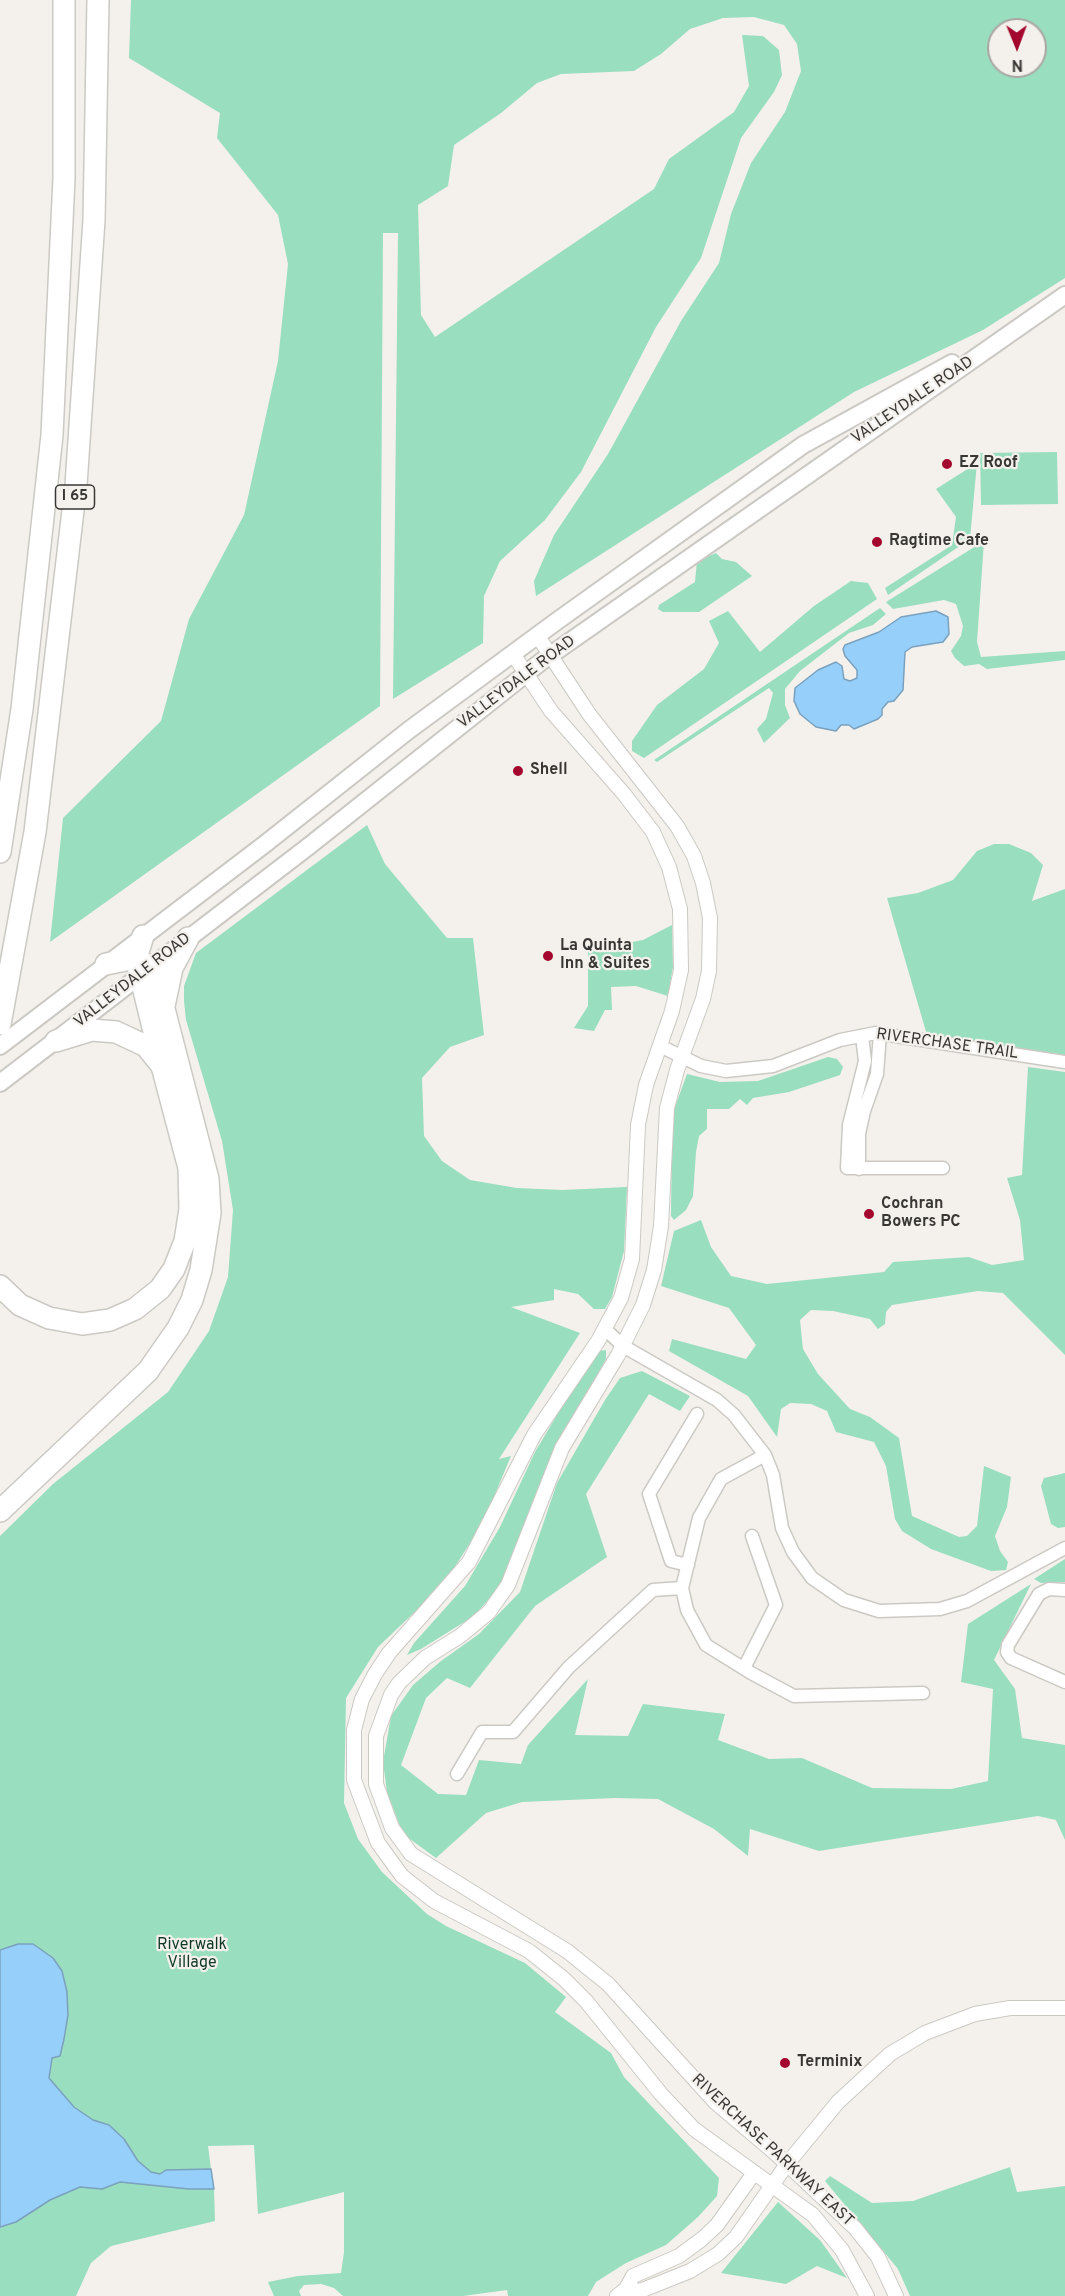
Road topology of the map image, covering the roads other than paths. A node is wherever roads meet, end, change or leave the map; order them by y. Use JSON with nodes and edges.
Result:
{"nodes":[{"id":1,"x":64,"y":0,"type":"edge"},
{"id":2,"x":98,"y":0,"type":"edge"},
{"id":3,"x":1065,"y":295,"type":"edge"},
{"id":4,"x":1051,"y":305,"type":"junction"},
{"id":5,"x":537,"y":635,"type":"junction"},
{"id":6,"x":513,"y":654,"type":"junction"},
{"id":7,"x":550,"y":655,"type":"junction"},
{"id":8,"x":525,"y":674,"type":"junction"},
{"id":9,"x":0,"y":852,"type":"edge"},
{"id":10,"x":143,"y":936,"type":"junction"},
{"id":11,"x":189,"y":938,"type":"junction"},
{"id":12,"x":106,"y":964,"type":"junction"},
{"id":13,"x":142,"y":967,"type":"junction"},
{"id":14,"x":164,"y":1009,"type":"junction"},
{"id":15,"x":0,"y":1024,"type":"edge"},
{"id":16,"x":880,"y":1034,"type":"junction"},
{"id":17,"x":862,"y":1036,"type":"junction"},
{"id":18,"x":56,"y":1041,"type":"junction"},
{"id":19,"x":0,"y":1046,"type":"edge"},
{"id":20,"x":660,"y":1046,"type":"junction"},
{"id":21,"x":682,"y":1058,"type":"junction"},
{"id":22,"x":1065,"y":1062,"type":"edge"},
{"id":23,"x":162,"y":1066,"type":"junction"},
{"id":24,"x":0,"y":1083,"type":"edge"},
{"id":25,"x":853,"y":1168,"type":"junction"},
{"id":26,"x":943,"y":1168,"type":"dead end"},
{"id":27,"x":0,"y":1286,"type":"edge"},
{"id":28,"x":604,"y":1329,"type":"junction"},
{"id":29,"x":623,"y":1346,"type":"junction"},
{"id":30,"x":698,"y":1414,"type":"dead end"},
{"id":31,"x":765,"y":1455,"type":"junction"},
{"id":32,"x":0,"y":1511,"type":"edge"},
{"id":33,"x":752,"y":1536,"type":"dead end"},
{"id":34,"x":1065,"y":1548,"type":"edge"},
{"id":35,"x":688,"y":1565,"type":"junction"},
{"id":36,"x":682,"y":1588,"type":"junction"},
{"id":37,"x":1065,"y":1590,"type":"edge"},
{"id":38,"x":744,"y":1668,"type":"junction"},
{"id":39,"x":1065,"y":1682,"type":"edge"},
{"id":40,"x":923,"y":1693,"type":"dead end"},
{"id":41,"x":457,"y":1774,"type":"dead end"},
{"id":42,"x":1065,"y":2008,"type":"edge"},
{"id":43,"x":787,"y":2164,"type":"junction"},
{"id":44,"x":754,"y":2173,"type":"junction"},
{"id":45,"x":774,"y":2186,"type":"junction"},
{"id":46,"x":621,"y":2293,"type":"edge"},
{"id":47,"x":867,"y":2296,"type":"edge"},
{"id":48,"x":896,"y":2296,"type":"edge"}],
"edges":[{"from":1,"to":9,"type":"highway","number":"I 65"},
{"from":2,"to":15,"type":"highway","number":"I 65"},
{"from":3,"to":4,"type":"main road","name":"VALLEYDALE ROAD"},
{"from":4,"to":5,"type":"main road","name":"VALLEYDALE ROAD"},
{"from":4,"to":7,"type":"main road","name":"VALLEYDALE ROAD"},
{"from":5,"to":6,"type":"main road","name":"VALLEYDALE ROAD"},
{"from":5,"to":7,"type":"street","name":"RIVERCHASE PARKWAY EAST"},
{"from":6,"to":8,"type":"street","name":"RIVERCHASE PARKWAY EAST"},
{"from":6,"to":10,"type":"main road","name":"VALLEYDALE ROAD"},
{"from":7,"to":8,"type":"main road","name":"VALLEYDALE ROAD"},
{"from":7,"to":21,"type":"street","name":"RIVERCHASE PARKWAY EAST"},
{"from":8,"to":11,"type":"main road","name":"VALLEYDALE ROAD"},
{"from":8,"to":20,"type":"street","name":"RIVERCHASE PARKWAY EAST"},
{"from":10,"to":12,"type":"main road","name":"VALLEYDALE ROAD"},
{"from":10,"to":13,"type":"highway"},
{"from":11,"to":13,"type":"main road","name":"VALLEYDALE ROAD"},
{"from":11,"to":14,"type":"highway"},
{"from":12,"to":13,"type":"highway"},
{"from":12,"to":19,"type":"main road","name":"VALLEYDALE ROAD"},
{"from":13,"to":14,"type":"highway"},
{"from":13,"to":18,"type":"main road","name":"VALLEYDALE ROAD"},
{"from":13,"to":23,"type":"highway"},
{"from":14,"to":32,"type":"highway"},
{"from":16,"to":17,"type":"street","name":"RIVERCHASE TRAIL"},
{"from":16,"to":22,"type":"street","name":"RIVERCHASE TRAIL"},
{"from":16,"to":25,"type":"street"},
{"from":17,"to":21,"type":"street","name":"RIVERCHASE TRAIL"},
{"from":17,"to":25,"type":"street"},
{"from":18,"to":23,"type":"highway"},
{"from":18,"to":24,"type":"main road","name":"VALLEYDALE ROAD"},
{"from":20,"to":21,"type":"street","name":"RIVERCHASE TRAIL"},
{"from":20,"to":28,"type":"street","name":"RIVERCHASE PARKWAY EAST"},
{"from":21,"to":29,"type":"street","name":"RIVERCHASE PARKWAY EAST"},
{"from":23,"to":27,"type":"highway"},
{"from":25,"to":26,"type":"street"},
{"from":28,"to":29,"type":"street"},
{"from":28,"to":44,"type":"street","name":"RIVERCHASE PARKWAY EAST"},
{"from":29,"to":31,"type":"street"},
{"from":29,"to":43,"type":"street","name":"RIVERCHASE PARKWAY EAST"},
{"from":30,"to":35,"type":"street"},
{"from":31,"to":34,"type":"street"},
{"from":31,"to":35,"type":"street"},
{"from":33,"to":38,"type":"street"},
{"from":35,"to":36,"type":"street"},
{"from":36,"to":38,"type":"street"},
{"from":36,"to":41,"type":"street"},
{"from":37,"to":39,"type":"street"},
{"from":38,"to":40,"type":"street"},
{"from":42,"to":43,"type":"street"},
{"from":43,"to":45,"type":"street"},
{"from":43,"to":48,"type":"street","name":"RIVERCHASE PARKWAY EAST"},
{"from":44,"to":45,"type":"street","name":"RIVERCHASE PARKWAY EAST"},
{"from":44,"to":46,"type":"street"},
{"from":45,"to":46,"type":"street"},
{"from":45,"to":47,"type":"street","name":"RIVERCHASE PARKWAY EAST"}]}
